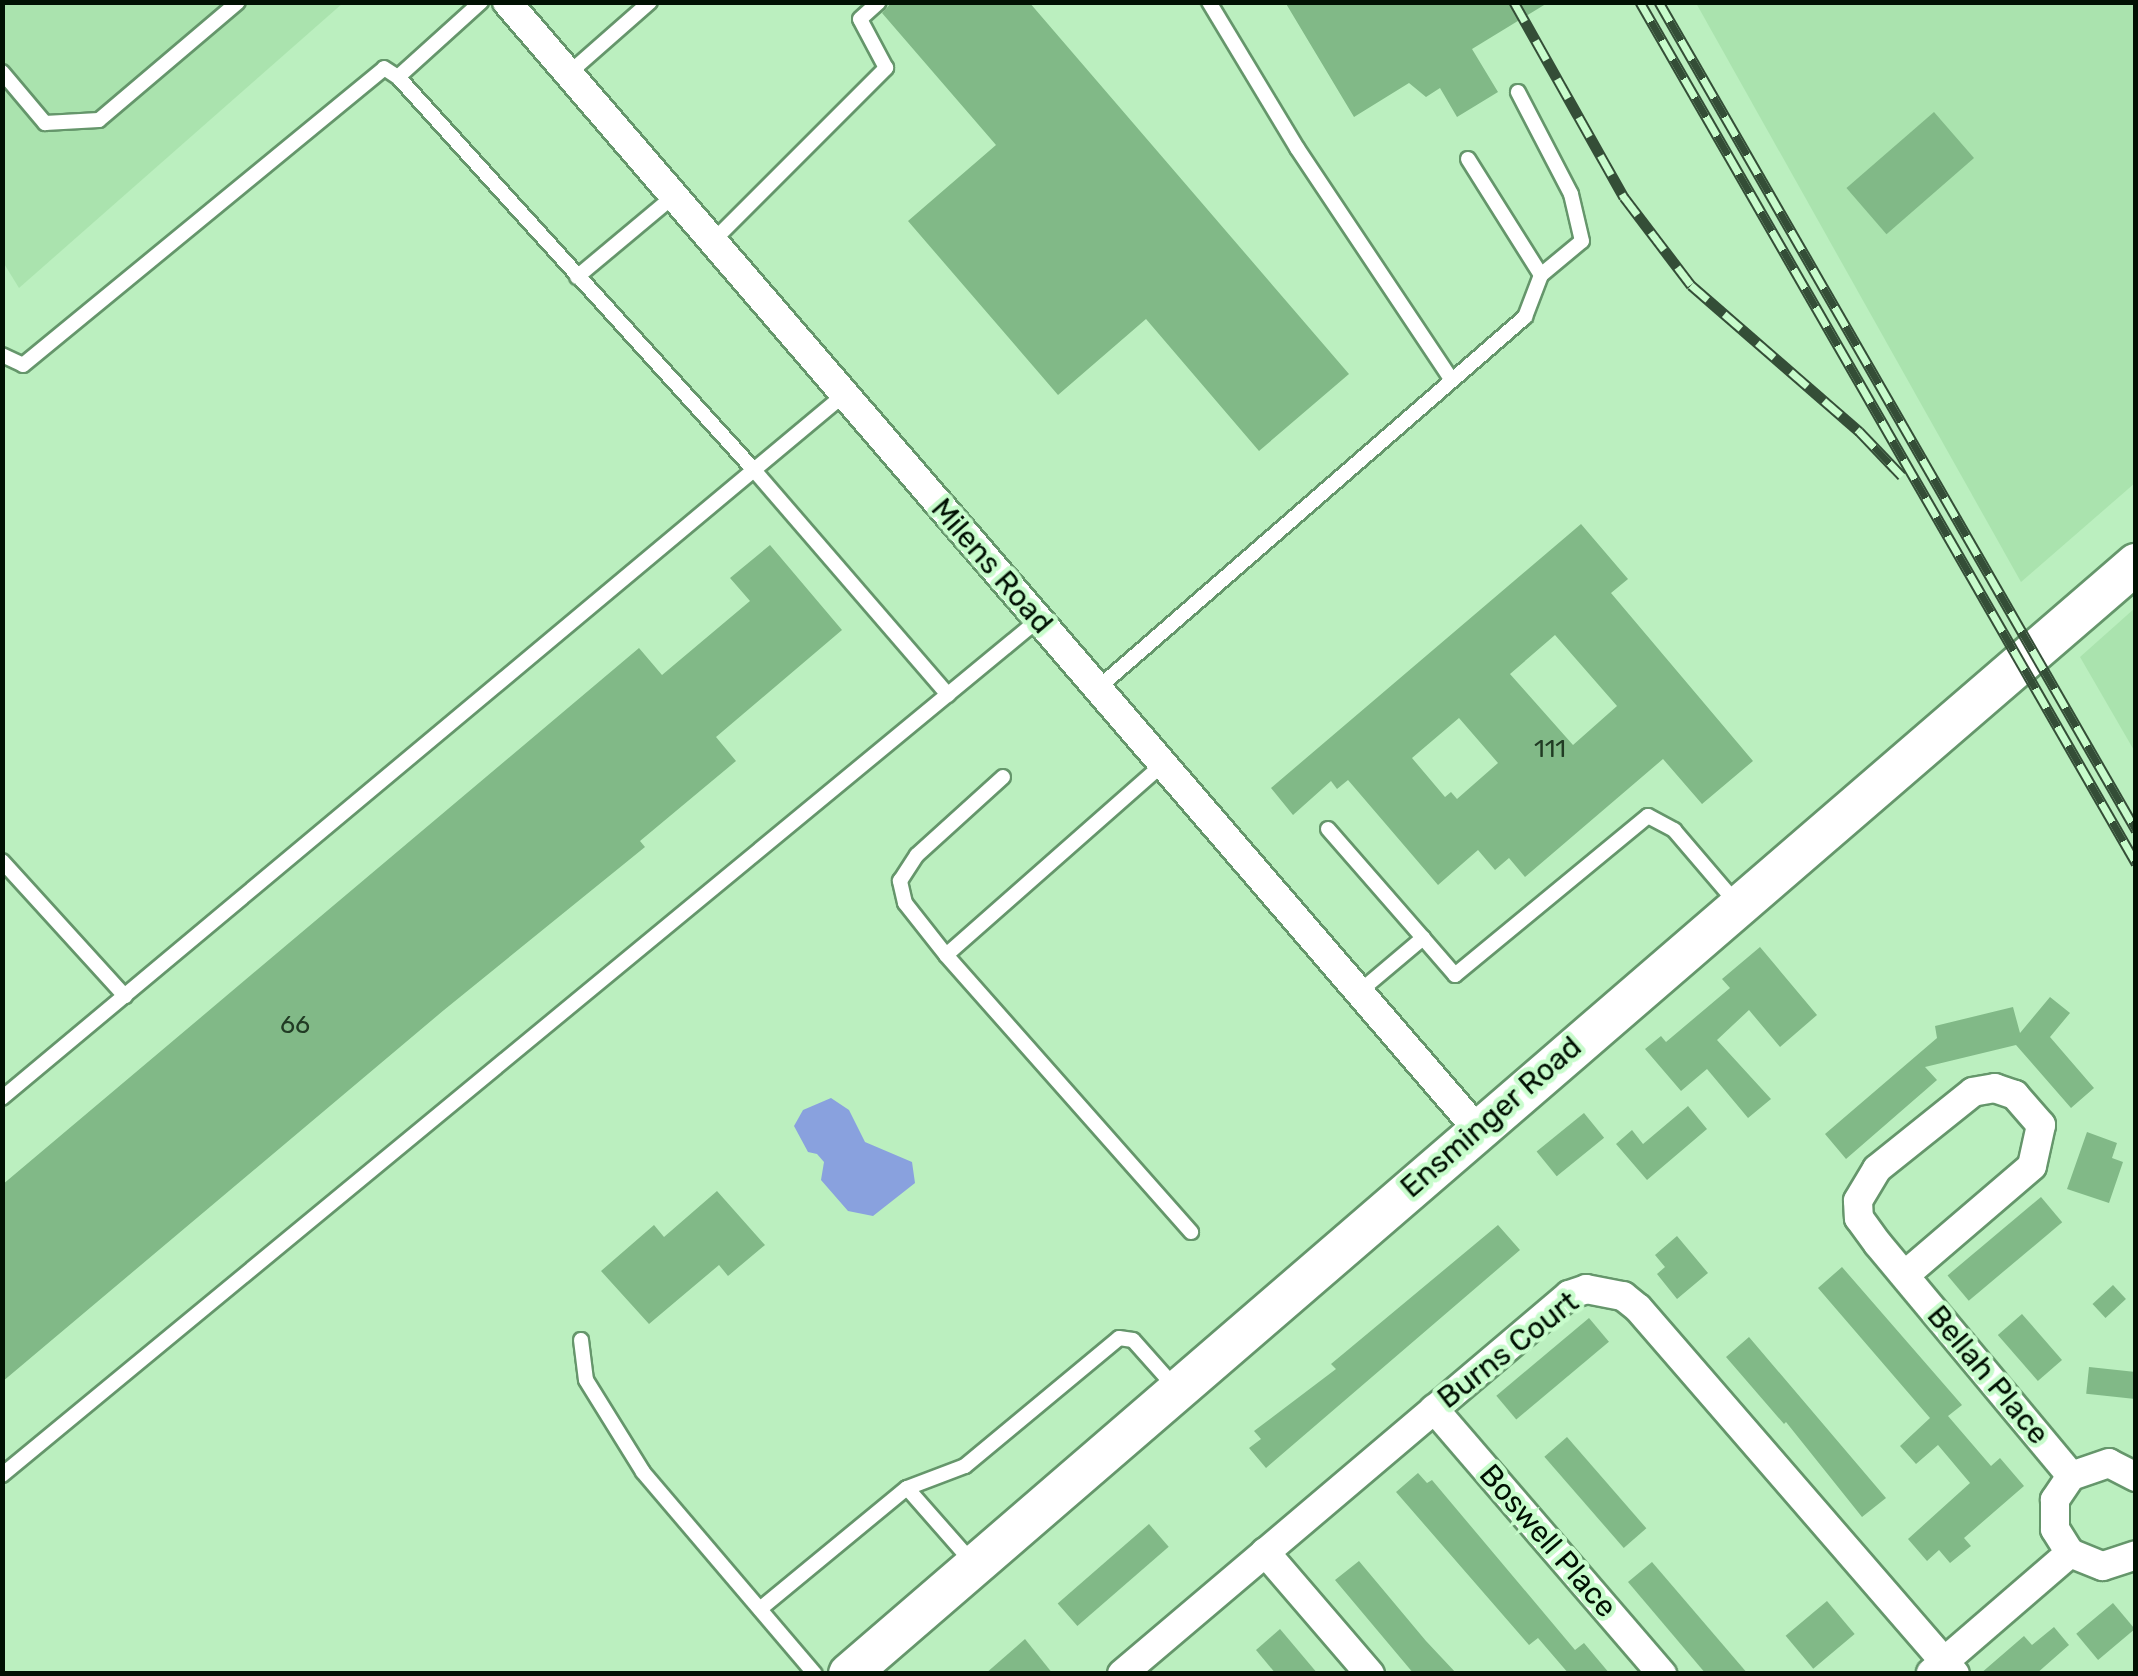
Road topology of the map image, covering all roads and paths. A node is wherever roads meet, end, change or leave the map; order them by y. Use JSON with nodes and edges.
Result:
{"nodes":[{"id":1,"x":238,"y":2,"type":"edge"},
{"id":2,"x":481,"y":2,"type":"edge"},
{"id":3,"x":507,"y":2,"type":"edge"},
{"id":4,"x":650,"y":2,"type":"edge"},
{"id":5,"x":878,"y":2,"type":"edge"},
{"id":6,"x":1210,"y":2,"type":"edge"},
{"id":7,"x":2,"y":72,"type":"edge"},
{"id":8,"x":568,"y":74,"type":"junction"},
{"id":9,"x":398,"y":77,"type":"junction"},
{"id":10,"x":1518,"y":92,"type":"dead end"},
{"id":11,"x":1468,"y":159,"type":"dead end"},
{"id":12,"x":674,"y":196,"type":"junction"},
{"id":13,"x":713,"y":241,"type":"junction"},
{"id":14,"x":1541,"y":275,"type":"junction"},
{"id":15,"x":576,"y":277,"type":"junction"},
{"id":16,"x":2,"y":355,"type":"edge"},
{"id":17,"x":1452,"y":380,"type":"junction"},
{"id":18,"x":845,"y":394,"type":"junction"},
{"id":19,"x":754,"y":470,"type":"junction"},
{"id":20,"x":2136,"y":564,"type":"edge"},
{"id":21,"x":1038,"y":620,"type":"junction"},
{"id":22,"x":1098,"y":688,"type":"junction"},
{"id":23,"x":948,"y":694,"type":"junction"},
{"id":24,"x":1164,"y":764,"type":"junction"},
{"id":25,"x":1003,"y":777,"type":"dead end"},
{"id":26,"x":1328,"y":828,"type":"dead end"},
{"id":27,"x":2,"y":862,"type":"edge"},
{"id":28,"x":1739,"y":905,"type":"junction"},
{"id":29,"x":1423,"y":938,"type":"junction"},
{"id":30,"x":946,"y":956,"type":"junction"},
{"id":31,"x":1360,"y":992,"type":"junction"},
{"id":32,"x":124,"y":996,"type":"junction"},
{"id":33,"x":2,"y":1098,"type":"edge"},
{"id":34,"x":1477,"y":1129,"type":"junction"},
{"id":35,"x":1191,"y":1232,"type":"dead end"},
{"id":36,"x":1905,"y":1275,"type":"junction"},
{"id":37,"x":581,"y":1340,"type":"dead end"},
{"id":38,"x":1177,"y":1389,"type":"junction"},
{"id":39,"x":1434,"y":1409,"type":"junction"},
{"id":40,"x":2,"y":1475,"type":"edge"},
{"id":41,"x":2071,"y":1476,"type":"junction"},
{"id":42,"x":2136,"y":1477,"type":"edge"},
{"id":43,"x":907,"y":1488,"type":"junction"},
{"id":44,"x":1265,"y":1552,"type":"junction"},
{"id":45,"x":2070,"y":1553,"type":"junction"},
{"id":46,"x":2136,"y":1555,"type":"edge"},
{"id":47,"x":974,"y":1565,"type":"junction"},
{"id":48,"x":760,"y":1609,"type":"junction"},
{"id":49,"x":1943,"y":1669,"type":"edge"},
{"id":50,"x":815,"y":1674,"type":"edge"},
{"id":51,"x":849,"y":1674,"type":"edge"},
{"id":52,"x":1122,"y":1674,"type":"edge"},
{"id":53,"x":1370,"y":1674,"type":"edge"},
{"id":54,"x":1662,"y":1674,"type":"edge"}],
"edges":[{"from":1,"to":7,"type":"lane"},
{"from":2,"to":9,"type":"lane"},
{"from":3,"to":8,"type":"street","name":"Milens Road"},
{"from":4,"to":8,"type":"lane"},
{"from":5,"to":13,"type":"lane"},
{"from":6,"to":17,"type":"lane"},
{"from":8,"to":12,"type":"street","name":"Milens Road"},
{"from":9,"to":15,"type":"lane"},
{"from":9,"to":16,"type":"lane"},
{"from":10,"to":14,"type":"lane"},
{"from":11,"to":14,"type":"lane"},
{"from":12,"to":13,"type":"street","name":"Milens Road"},
{"from":12,"to":15,"type":"lane"},
{"from":13,"to":18,"type":"street","name":"Milens Road"},
{"from":14,"to":17,"type":"lane"},
{"from":15,"to":19,"type":"lane"},
{"from":17,"to":22,"type":"lane"},
{"from":18,"to":19,"type":"lane"},
{"from":18,"to":21,"type":"street","name":"Milens Road"},
{"from":19,"to":23,"type":"lane"},
{"from":19,"to":32,"type":"lane"},
{"from":20,"to":28,"type":"street","name":"Ensminger Road"},
{"from":21,"to":22,"type":"street","name":"Milens Road"},
{"from":21,"to":23,"type":"lane"},
{"from":22,"to":24,"type":"street","name":"Milens Road"},
{"from":23,"to":40,"type":"lane"},
{"from":24,"to":30,"type":"lane"},
{"from":24,"to":31,"type":"street","name":"Milens Road"},
{"from":25,"to":30,"type":"lane"},
{"from":26,"to":29,"type":"lane"},
{"from":27,"to":32,"type":"lane"},
{"from":28,"to":29,"type":"lane"},
{"from":28,"to":34,"type":"street","name":"Ensminger Road"},
{"from":29,"to":31,"type":"lane"},
{"from":30,"to":35,"type":"lane"},
{"from":31,"to":34,"type":"street","name":"Milens Road"},
{"from":32,"to":33,"type":"lane"},
{"from":34,"to":38,"type":"street","name":"Ensminger Road"},
{"from":36,"to":36,"type":"street","name":"Bellah Place"},
{"from":36,"to":41,"type":"street","name":"Bellah Place"},
{"from":37,"to":48,"type":"lane"},
{"from":38,"to":43,"type":"lane"},
{"from":38,"to":47,"type":"street","name":"Ensminger Road"},
{"from":39,"to":44,"type":"street","name":"Burns Court"},
{"from":39,"to":49,"type":"street","name":"Burns Court"},
{"from":39,"to":54,"type":"street","name":"Boswell Place"},
{"from":41,"to":42,"type":"street"},
{"from":41,"to":45,"type":"street"},
{"from":43,"to":47,"type":"lane"},
{"from":43,"to":48,"type":"lane"},
{"from":44,"to":52,"type":"street","name":"Burns Court"},
{"from":44,"to":53,"type":"street"},
{"from":45,"to":46,"type":"street"},
{"from":45,"to":49,"type":"street"},
{"from":47,"to":51,"type":"street","name":"Ensminger Road"},
{"from":48,"to":50,"type":"lane"}]}
